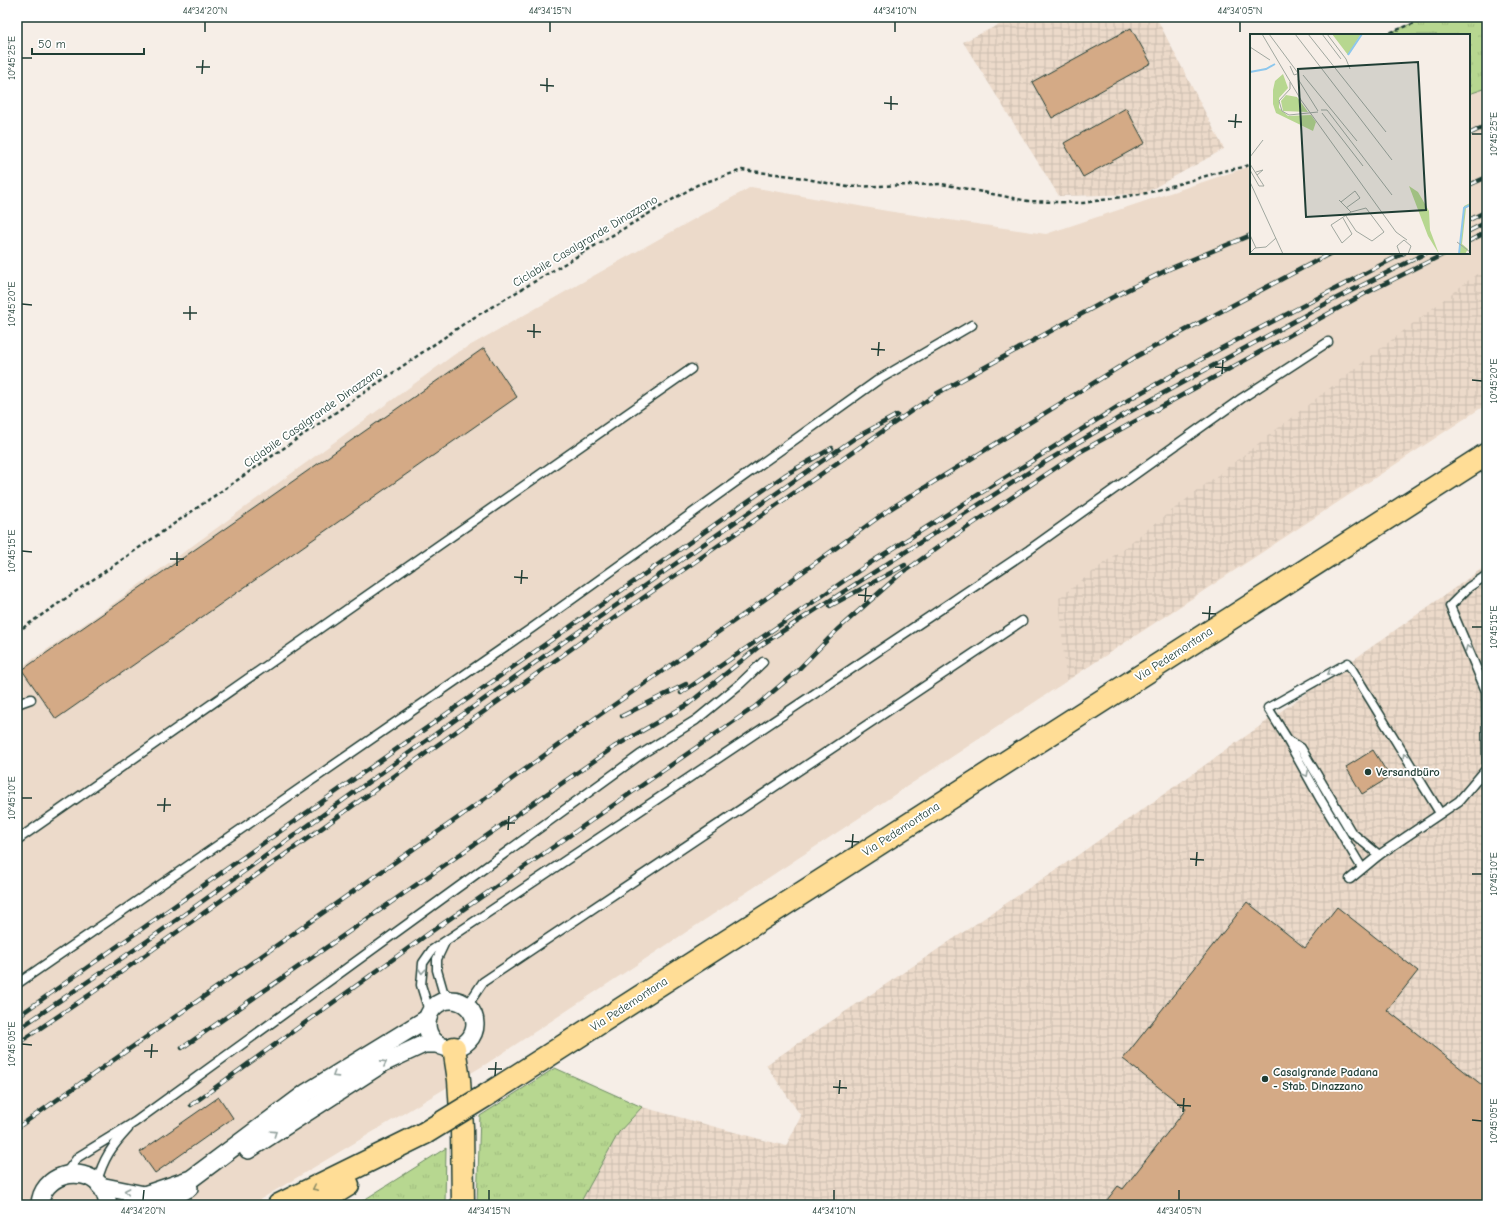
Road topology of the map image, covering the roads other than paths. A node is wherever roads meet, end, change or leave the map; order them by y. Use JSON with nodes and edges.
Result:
{"nodes":[{"id":1,"x":972,"y":324,"type":"dead end"},
{"id":2,"x":1328,"y":342,"type":"dead end"},
{"id":3,"x":692,"y":369,"type":"dead end"},
{"id":4,"x":1487,"y":454,"type":"edge"},
{"id":5,"x":1487,"y":575,"type":"edge"},
{"id":6,"x":1022,"y":621,"type":"dead end"},
{"id":7,"x":762,"y":662,"type":"dead end"},
{"id":8,"x":31,"y":699,"type":"dead end"},
{"id":9,"x":17,"y":704,"type":"edge"},
{"id":10,"x":1288,"y":740,"type":"junction"},
{"id":11,"x":1487,"y":768,"type":"edge"},
{"id":12,"x":1440,"y":813,"type":"junction"},
{"id":13,"x":17,"y":840,"type":"edge"},
{"id":14,"x":1379,"y":855,"type":"junction"},
{"id":15,"x":1362,"y":868,"type":"junction"},
{"id":16,"x":1350,"y":879,"type":"dead end"},
{"id":17,"x":445,"y":942,"type":"junction"},
{"id":18,"x":17,"y":984,"type":"edge"},
{"id":19,"x":460,"y":1003,"type":"junction"},
{"id":20,"x":429,"y":1016,"type":"junction"},
{"id":21,"x":446,"y":1046,"type":"junction"},
{"id":22,"x":135,"y":1122,"type":"junction"},
{"id":23,"x":425,"y":1134,"type":"junction"},
{"id":24,"x":396,"y":1154,"type":"junction"},
{"id":25,"x":64,"y":1175,"type":"junction"},
{"id":26,"x":98,"y":1184,"type":"junction"},
{"id":27,"x":40,"y":1205,"type":"edge"},
{"id":28,"x":108,"y":1205,"type":"edge"},
{"id":29,"x":158,"y":1205,"type":"edge"},
{"id":30,"x":279,"y":1205,"type":"edge"},
{"id":31,"x":316,"y":1205,"type":"edge"},
{"id":32,"x":332,"y":1205,"type":"edge"},
{"id":33,"x":463,"y":1205,"type":"edge"}],
"edges":[{"from":1,"to":18,"type":"lane"},
{"from":2,"to":17,"type":"lane"},
{"from":3,"to":13,"type":"lane"},
{"from":4,"to":23,"type":"main road","name":"Via Pedemontana","bridge":true},
{"from":11,"to":5,"type":"lane","one_way":true},
{"from":6,"to":19,"type":"lane"},
{"from":7,"to":22,"type":"lane"},
{"from":8,"to":9,"type":"lane"},
{"from":12,"to":10,"type":"lane","one_way":true},
{"from":10,"to":14,"type":"lane"},
{"from":10,"to":15,"type":"lane","one_way":true},
{"from":11,"to":12,"type":"lane"},
{"from":12,"to":14,"type":"lane"},
{"from":14,"to":15,"type":"lane"},
{"from":15,"to":16,"type":"lane"},
{"from":17,"to":19,"type":"lane"},
{"from":17,"to":20,"type":"lane","one_way":true},
{"from":19,"to":20,"type":"street"},
{"from":19,"to":21,"type":"street"},
{"from":20,"to":21,"type":"street"},
{"from":20,"to":26,"type":"street","one_way":true},
{"from":29,"to":21,"type":"street","one_way":true},
{"from":21,"to":33,"type":"main road"},
{"from":22,"to":25,"type":"lane"},
{"from":22,"to":26,"type":"lane"},
{"from":23,"to":24,"type":"main road","name":"Via Pedemontana"},
{"from":23,"to":30,"type":"main road","one_way":true},
{"from":24,"to":31,"type":"main road","name":"Via Pedemontana"},
{"from":24,"to":32,"type":"main road"},
{"from":25,"to":26,"type":"street"},
{"from":25,"to":27,"type":"street"},
{"from":26,"to":28,"type":"street"}]}
